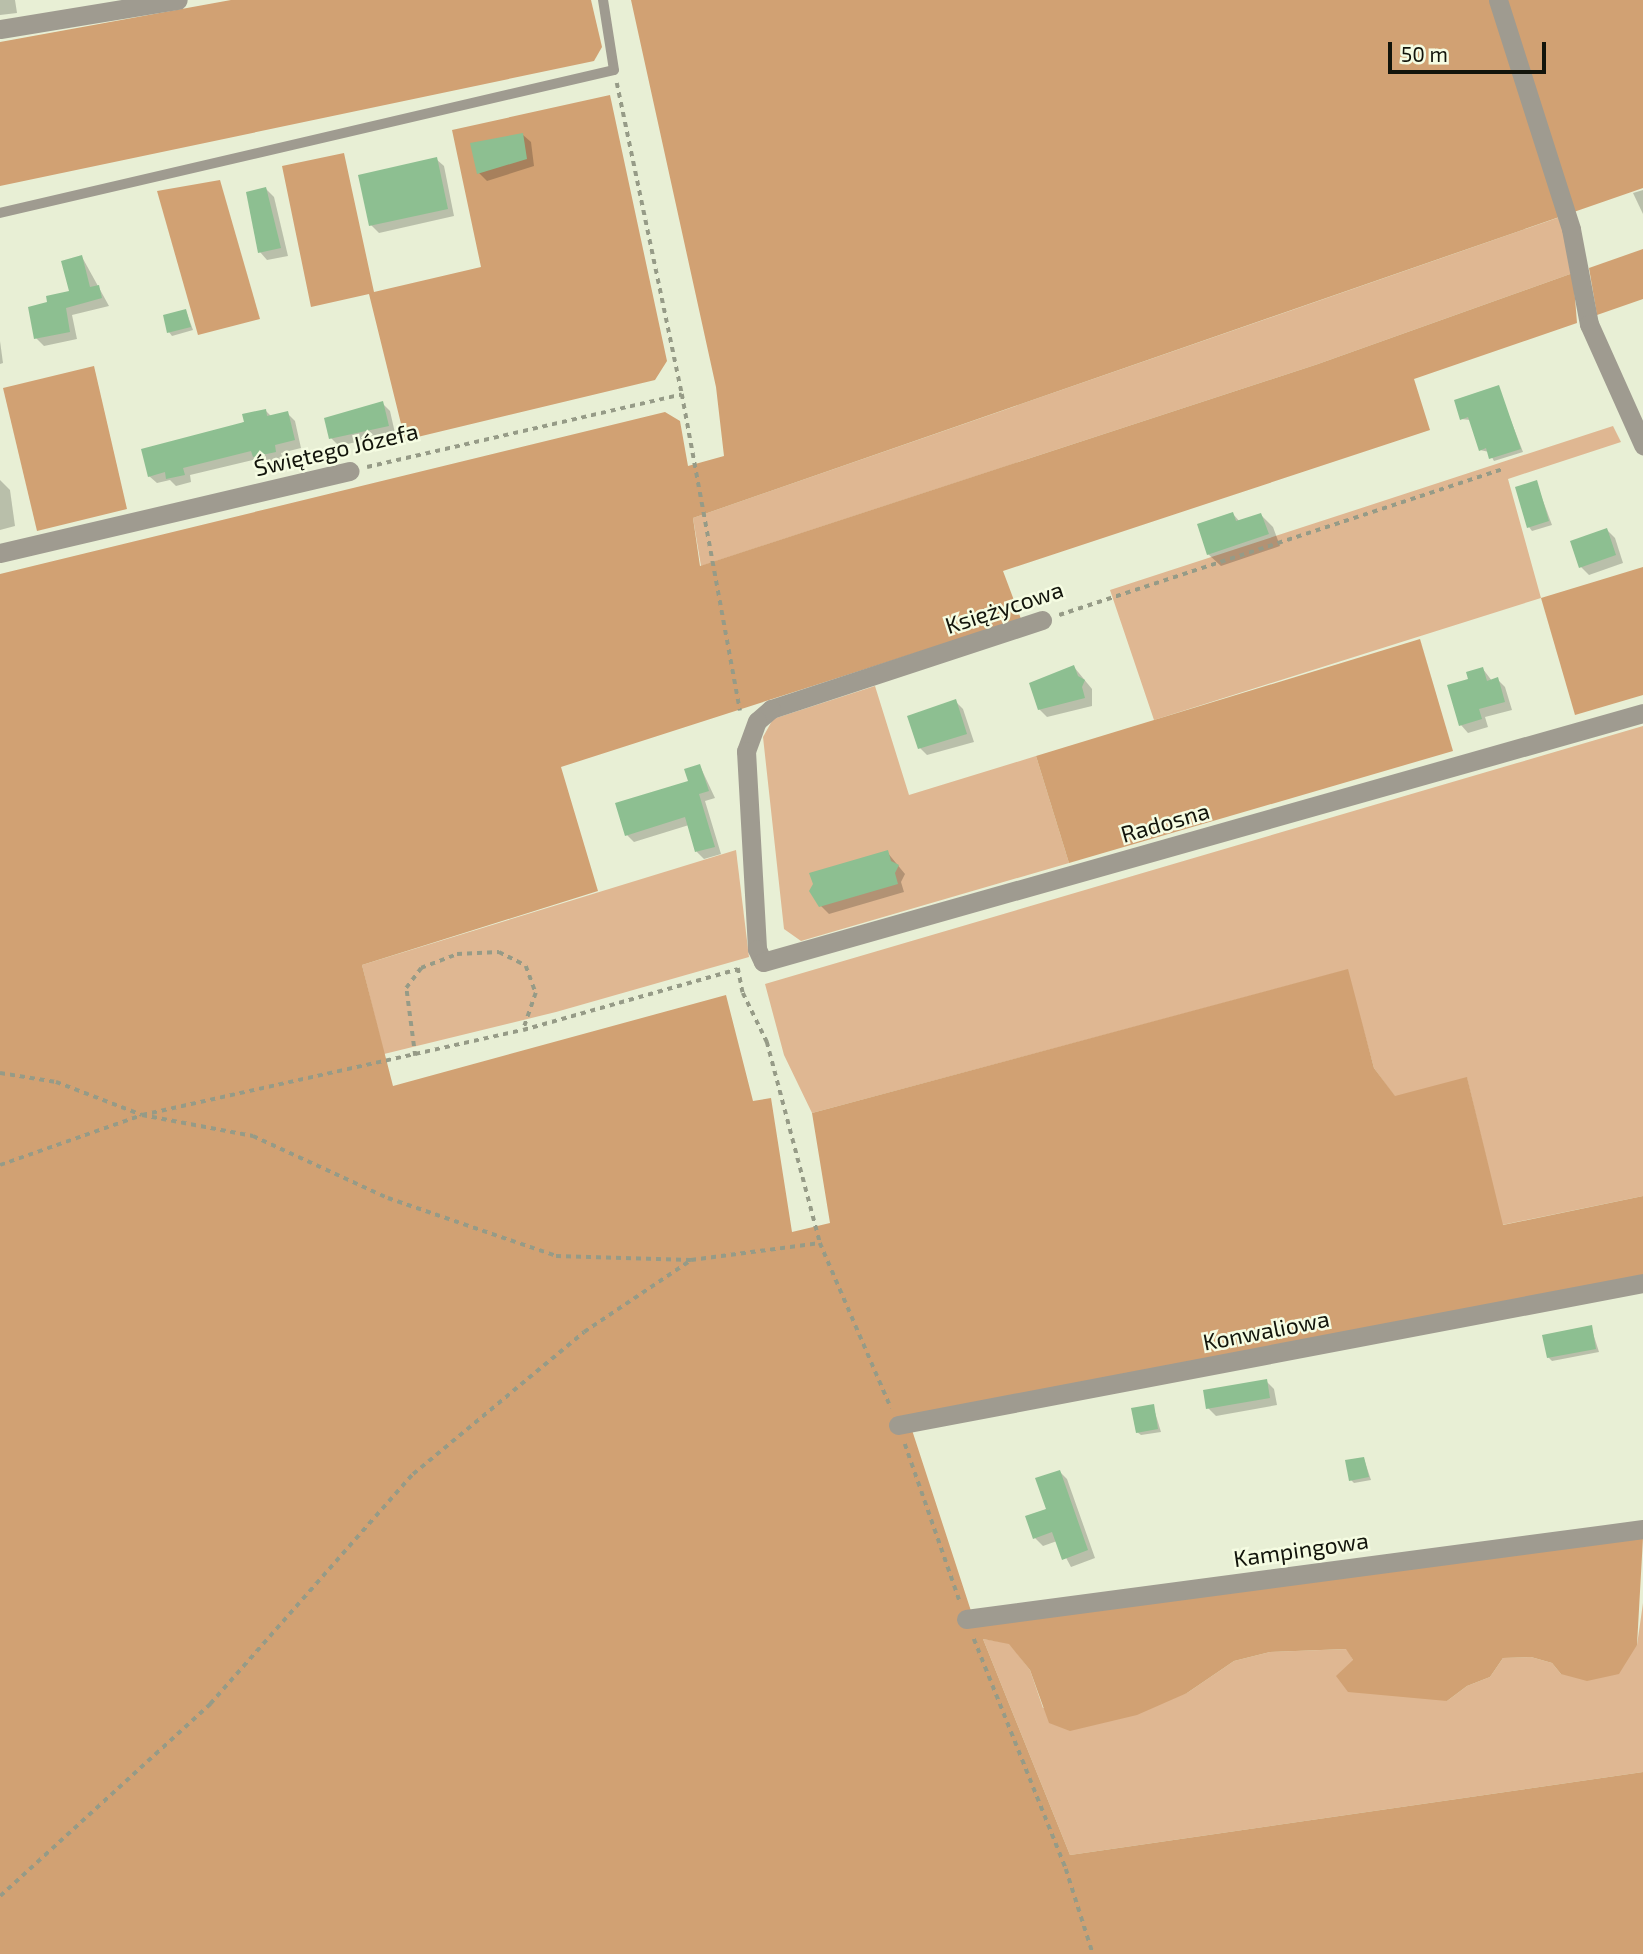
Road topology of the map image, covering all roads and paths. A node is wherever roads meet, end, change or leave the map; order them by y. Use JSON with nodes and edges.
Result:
{"nodes":[{"id":1,"x":177,"y":0,"type":"edge"},
{"id":2,"x":603,"y":0,"type":"edge"},
{"id":3,"x":1498,"y":0,"type":"edge"},
{"id":4,"x":0,"y":29,"type":"edge"},
{"id":5,"x":614,"y":70,"type":"junction"},
{"id":6,"x":0,"y":213,"type":"edge"},
{"id":7,"x":682,"y":394,"type":"junction"},
{"id":8,"x":1643,"y":445,"type":"edge"},
{"id":9,"x":1502,"y":469,"type":"dead end"},
{"id":10,"x":349,"y":471,"type":"joint"},
{"id":11,"x":0,"y":553,"type":"edge"},
{"id":12,"x":1042,"y":620,"type":"joint"},
{"id":13,"x":1643,"y":713,"type":"edge"},
{"id":14,"x":746,"y":751,"type":"junction"},
{"id":15,"x":763,"y":962,"type":"junction"},
{"id":16,"x":738,"y":968,"type":"junction"},
{"id":17,"x":523,"y":1030,"type":"junction"},
{"id":18,"x":415,"y":1056,"type":"junction"},
{"id":19,"x":0,"y":1073,"type":"edge"},
{"id":20,"x":142,"y":1115,"type":"junction"},
{"id":21,"x":0,"y":1165,"type":"edge"},
{"id":22,"x":820,"y":1242,"type":"junction"},
{"id":23,"x":691,"y":1260,"type":"junction"},
{"id":24,"x":1643,"y":1283,"type":"edge"},
{"id":25,"x":898,"y":1425,"type":"junction"},
{"id":26,"x":1643,"y":1529,"type":"edge"},
{"id":27,"x":966,"y":1619,"type":"junction"},
{"id":28,"x":0,"y":1896,"type":"edge"},
{"id":29,"x":1093,"y":1954,"type":"edge"}],
"edges":[{"from":1,"to":4,"type":"street"},
{"from":2,"to":5,"type":"lane"},
{"from":3,"to":8,"type":"street"},
{"from":5,"to":6,"type":"lane"},
{"from":5,"to":7,"type":"path"},
{"from":7,"to":10,"type":"path","name":"Świętego Józefa"},
{"from":7,"to":14,"type":"path"},
{"from":9,"to":12,"type":"path","name":"Księżycowa"},
{"from":10,"to":11,"type":"street","name":"Świętego Józefa"},
{"from":12,"to":14,"type":"street","name":"Księżycowa"},
{"from":13,"to":15,"type":"street","name":"Radosna"},
{"from":14,"to":15,"type":"street","name":"Księżycowa"},
{"from":15,"to":16,"type":"path"},
{"from":16,"to":17,"type":"path"},
{"from":16,"to":22,"type":"path"},
{"from":17,"to":18,"type":"path"},
{"from":17,"to":18,"type":"path"},
{"from":18,"to":20,"type":"path"},
{"from":19,"to":20,"type":"path"},
{"from":20,"to":21,"type":"path"},
{"from":20,"to":23,"type":"path"},
{"from":22,"to":23,"type":"path"},
{"from":22,"to":25,"type":"path"},
{"from":23,"to":28,"type":"path"},
{"from":24,"to":25,"type":"street","name":"Konwaliowa"},
{"from":25,"to":27,"type":"path"},
{"from":26,"to":27,"type":"street","name":"Kampingowa"},
{"from":27,"to":29,"type":"path"}]}
